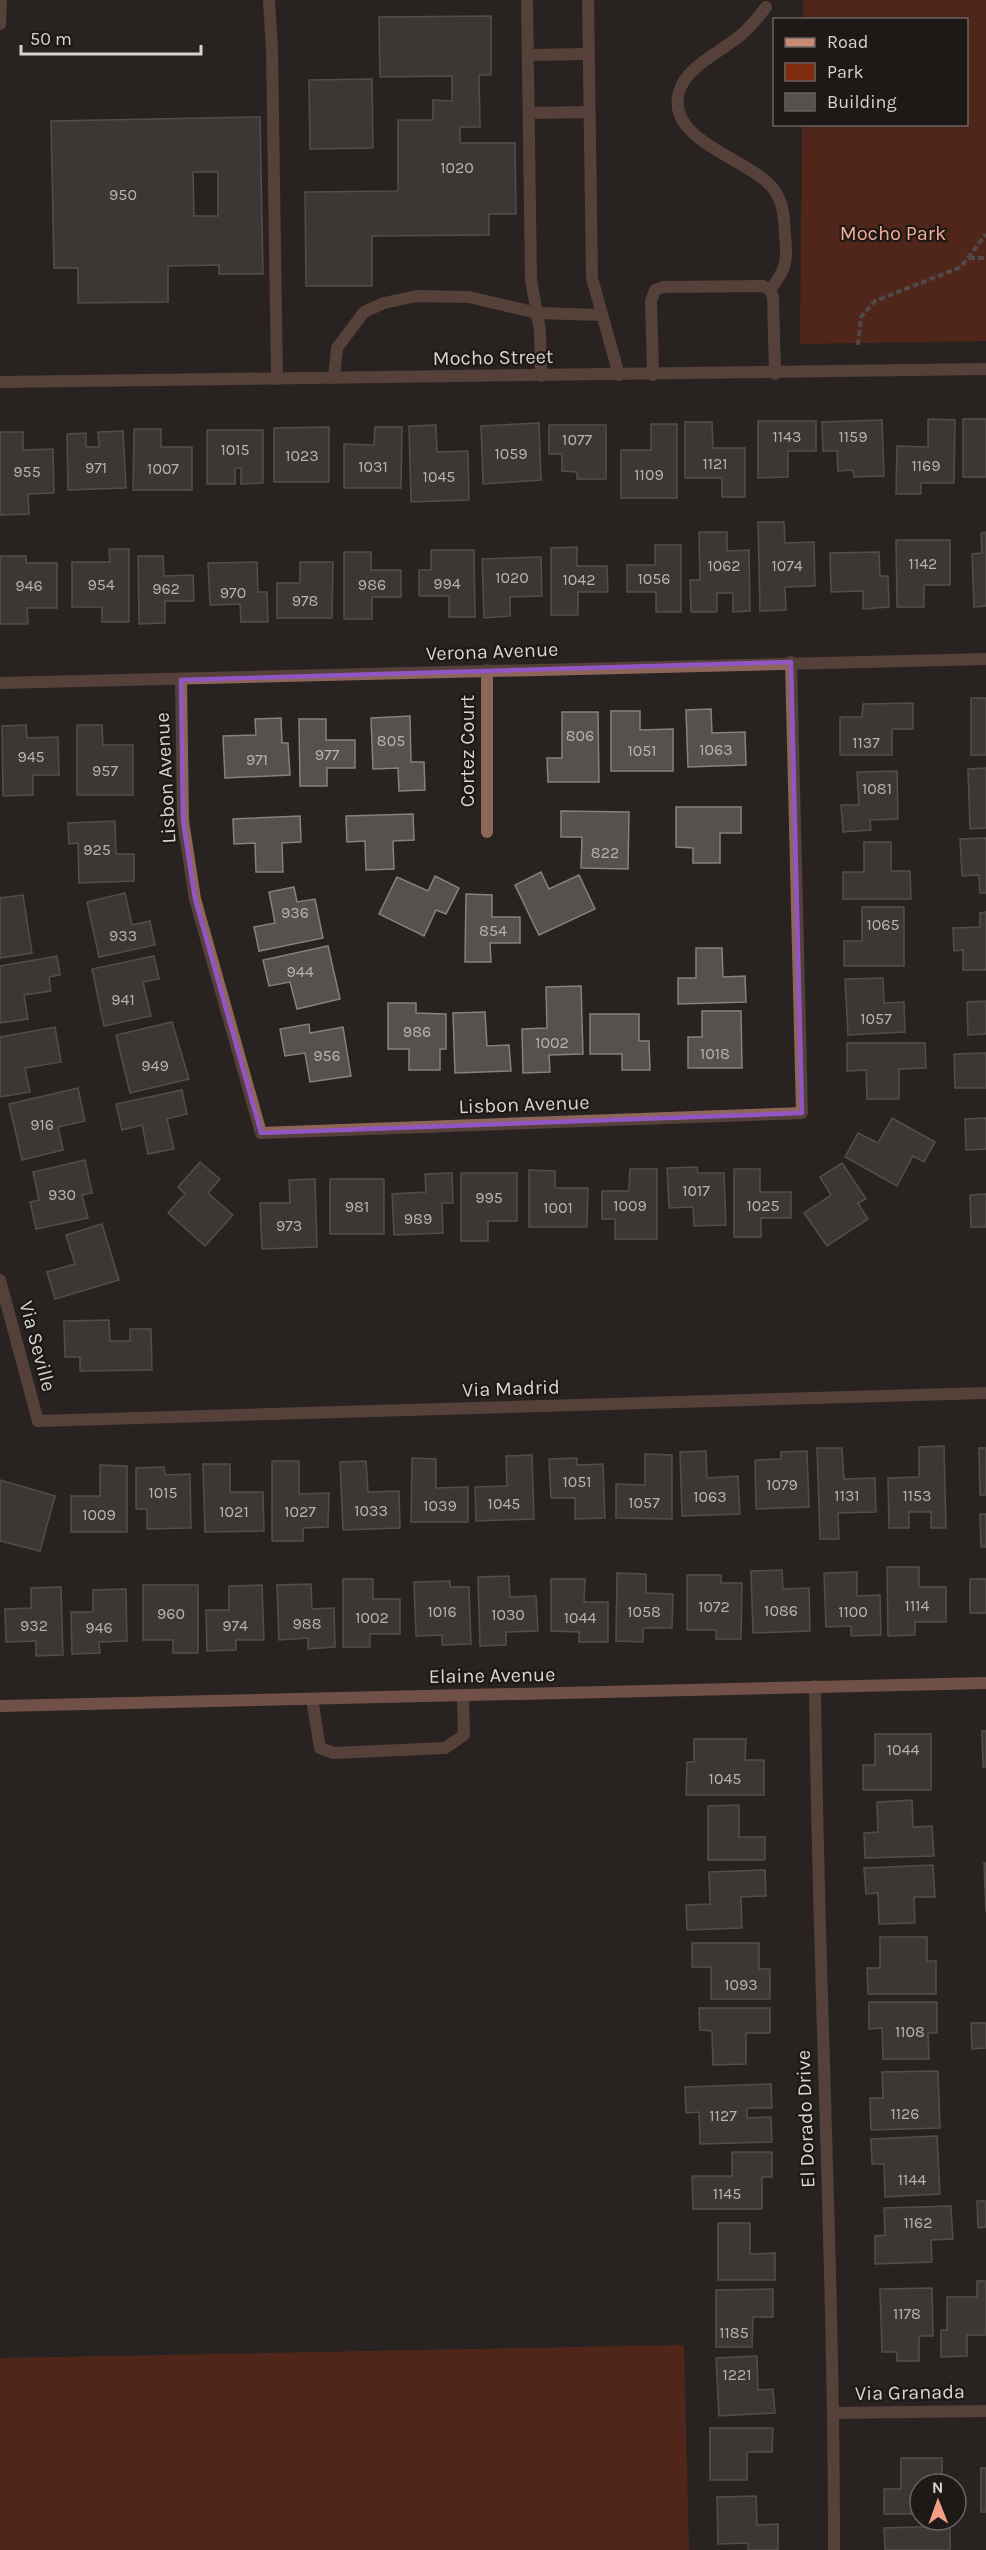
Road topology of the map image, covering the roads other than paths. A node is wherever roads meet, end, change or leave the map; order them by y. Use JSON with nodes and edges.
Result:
{"nodes":[{"id":1,"x":0,"y":0,"type":"edge"},
{"id":2,"x":269,"y":0,"type":"edge"},
{"id":3,"x":527,"y":0,"type":"edge"},
{"id":4,"x":588,"y":0,"type":"edge"},
{"id":5,"x":766,"y":7,"type":"dead end"},
{"id":6,"x":0,"y":24,"type":"edge"},
{"id":7,"x":588,"y":54,"type":"junction"},
{"id":8,"x":528,"y":55,"type":"junction"},
{"id":9,"x":589,"y":112,"type":"junction"},
{"id":10,"x":528,"y":113,"type":"junction"},
{"id":11,"x":770,"y":290,"type":"junction"},
{"id":12,"x":537,"y":313,"type":"junction"},
{"id":13,"x":601,"y":315,"type":"junction"},
{"id":14,"x":986,"y":369,"type":"edge"},
{"id":15,"x":775,"y":374,"type":"junction"},
{"id":16,"x":619,"y":375,"type":"junction"},
{"id":17,"x":653,"y":375,"type":"junction"},
{"id":18,"x":541,"y":376,"type":"junction"},
{"id":19,"x":334,"y":378,"type":"junction"},
{"id":20,"x":277,"y":379,"type":"junction"},
{"id":21,"x":0,"y":381,"type":"edge"},
{"id":22,"x":986,"y":659,"type":"edge"},
{"id":23,"x":792,"y":662,"type":"junction"},
{"id":24,"x":487,"y":670,"type":"junction"},
{"id":25,"x":181,"y":680,"type":"junction"},
{"id":26,"x":0,"y":683,"type":"edge"},
{"id":27,"x":487,"y":831,"type":"dead end"},
{"id":28,"x":0,"y":1280,"type":"edge"},
{"id":29,"x":986,"y":1393,"type":"edge"},
{"id":30,"x":38,"y":1421,"type":"joint"},
{"id":31,"x":986,"y":1683,"type":"edge"},
{"id":32,"x":815,"y":1686,"type":"junction"},
{"id":33,"x":463,"y":1695,"type":"junction"},
{"id":34,"x":312,"y":1699,"type":"junction"},
{"id":35,"x":0,"y":1707,"type":"edge"},
{"id":36,"x":986,"y":2411,"type":"edge"},
{"id":37,"x":834,"y":2413,"type":"junction"},
{"id":38,"x":834,"y":2550,"type":"edge"}],
"edges":[{"from":1,"to":6,"type":"street"},
{"from":2,"to":20,"type":"street"},
{"from":3,"to":8,"type":"street"},
{"from":4,"to":7,"type":"street"},
{"from":5,"to":11,"type":"street"},
{"from":7,"to":8,"type":"street"},
{"from":7,"to":9,"type":"street"},
{"from":8,"to":10,"type":"street"},
{"from":9,"to":10,"type":"street"},
{"from":9,"to":13,"type":"street"},
{"from":10,"to":12,"type":"street"},
{"from":11,"to":15,"type":"street"},
{"from":11,"to":17,"type":"street"},
{"from":12,"to":13,"type":"street"},
{"from":12,"to":18,"type":"street"},
{"from":12,"to":19,"type":"street"},
{"from":13,"to":16,"type":"street"},
{"from":14,"to":15,"type":"street","name":"Mocho Street"},
{"from":15,"to":17,"type":"street","name":"Mocho Street"},
{"from":16,"to":17,"type":"street","name":"Mocho Street"},
{"from":16,"to":18,"type":"street","name":"Mocho Street"},
{"from":18,"to":19,"type":"street","name":"Mocho Street"},
{"from":19,"to":20,"type":"street","name":"Mocho Street"},
{"from":20,"to":21,"type":"street","name":"Mocho Street"},
{"from":22,"to":23,"type":"street","name":"Verona Avenue"},
{"from":23,"to":24,"type":"street","name":"Verona Avenue"},
{"from":23,"to":25,"type":"street","name":"Lisbon Avenue"},
{"from":24,"to":25,"type":"street","name":"Verona Avenue"},
{"from":24,"to":27,"type":"street","name":"Cortez Court"},
{"from":25,"to":26,"type":"street","name":"Verona Avenue"},
{"from":28,"to":30,"type":"street","name":"Via Seville"},
{"from":29,"to":30,"type":"street","name":"Via Madrid"},
{"from":31,"to":32,"type":"street","name":"Elaine Avenue"},
{"from":32,"to":33,"type":"street","name":"Elaine Avenue"},
{"from":32,"to":37,"type":"street","name":"El Dorado Drive"},
{"from":33,"to":34,"type":"street","name":"Elaine Avenue"},
{"from":33,"to":34,"type":"street"},
{"from":34,"to":35,"type":"street","name":"Elaine Avenue"},
{"from":36,"to":37,"type":"street","name":"Via Granada"},
{"from":37,"to":38,"type":"street","name":"El Dorado Drive"}]}
